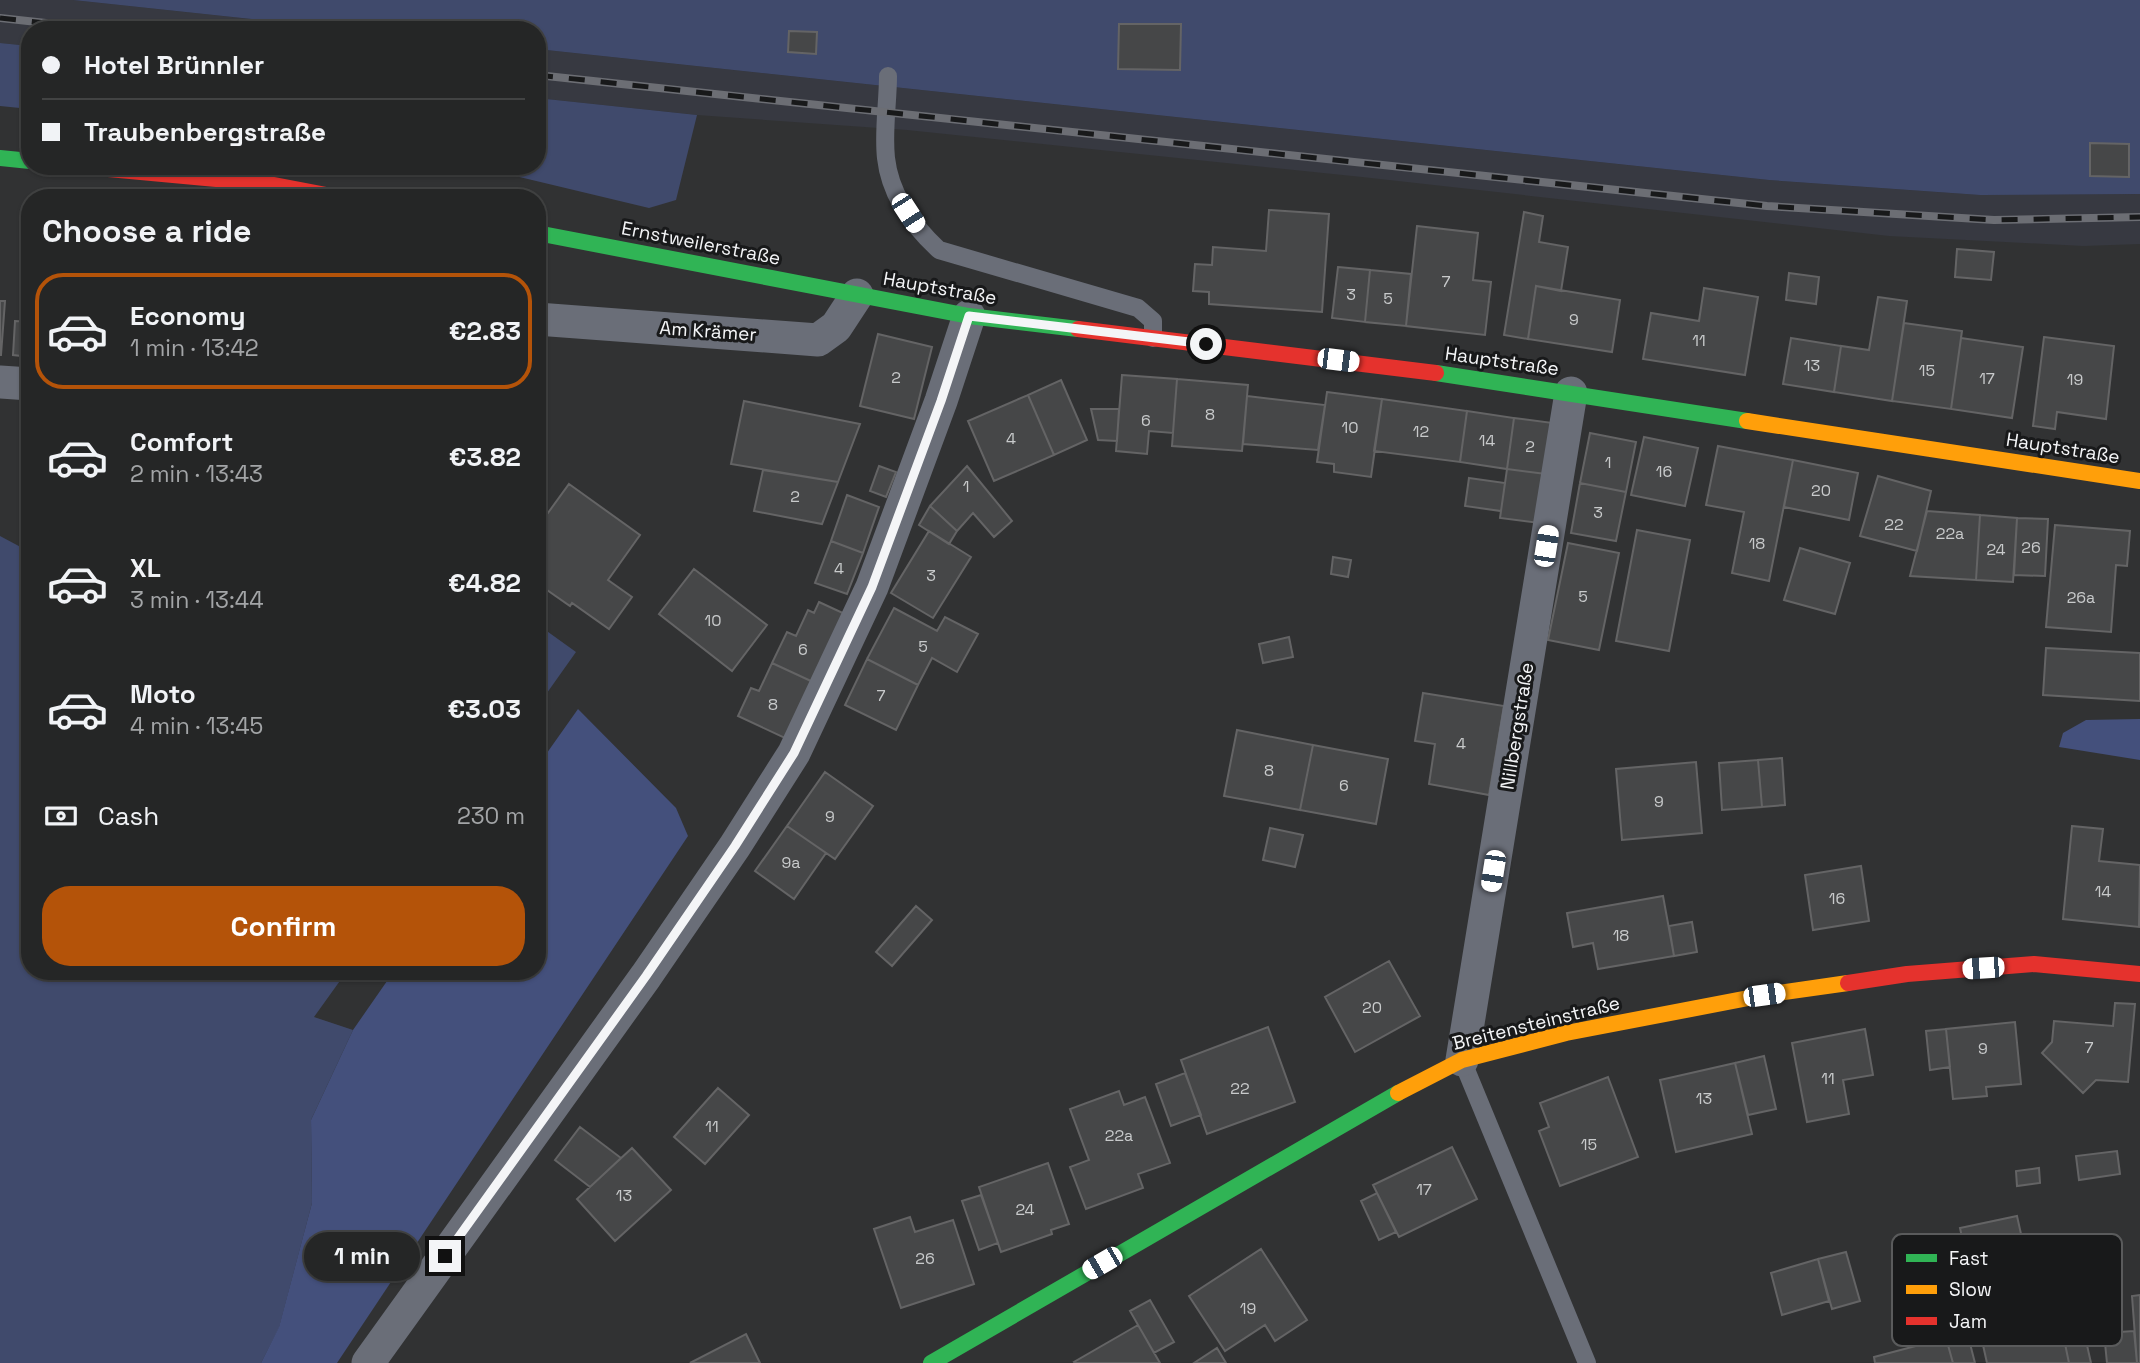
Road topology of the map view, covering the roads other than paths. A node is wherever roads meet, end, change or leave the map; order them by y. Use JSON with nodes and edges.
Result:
{"nodes":[{"id":1,"x":888,"y":76,"type":"dead end"},
{"id":2,"x":0,"y":158,"type":"edge"},
{"id":3,"x":21,"y":160,"type":"edge"},
{"id":4,"x":172,"y":175,"type":"edge"},
{"id":5,"x":295,"y":189,"type":"edge"},
{"id":6,"x":546,"y":235,"type":"edge"},
{"id":7,"x":857,"y":295,"type":"junction"},
{"id":8,"x":969,"y":316,"type":"junction"},
{"id":9,"x":546,"y":320,"type":"edge"},
{"id":10,"x":1153,"y":338,"type":"junction"},
{"id":11,"x":0,"y":382,"type":"edge"},
{"id":12,"x":21,"y":383,"type":"edge"},
{"id":13,"x":1571,"y":393,"type":"junction"},
{"id":14,"x":2140,"y":481,"type":"edge"},
{"id":15,"x":2140,"y":975,"type":"edge"},
{"id":16,"x":1462,"y":1060,"type":"junction"},
{"id":17,"x":368,"y":1363,"type":"edge"},
{"id":18,"x":932,"y":1363,"type":"edge"},
{"id":19,"x":1587,"y":1363,"type":"edge"}],
"edges":[{"from":1,"to":10,"type":"lane"},
{"from":2,"to":3,"type":"main road"},
{"from":4,"to":5,"type":"main road"},
{"from":6,"to":7,"type":"main road","name":"Ernstweilerstraße"},
{"from":7,"to":8,"type":"main road","name":"Hauptstraße"},
{"from":7,"to":9,"type":"street","name":"Am Krämer"},
{"from":8,"to":10,"type":"main road","name":"Hauptstraße"},
{"from":8,"to":17,"type":"street"},
{"from":10,"to":13,"type":"main road","name":"Hauptstraße"},
{"from":11,"to":12,"type":"street"},
{"from":13,"to":14,"type":"main road","name":"Hauptstraße"},
{"from":13,"to":16,"type":"street","name":"Nillbergstraße"},
{"from":15,"to":16,"type":"main road","name":"Breitensteinstraße"},
{"from":16,"to":18,"type":"main road","name":"Breitensteinstraße"},
{"from":16,"to":19,"type":"lane"}]}
